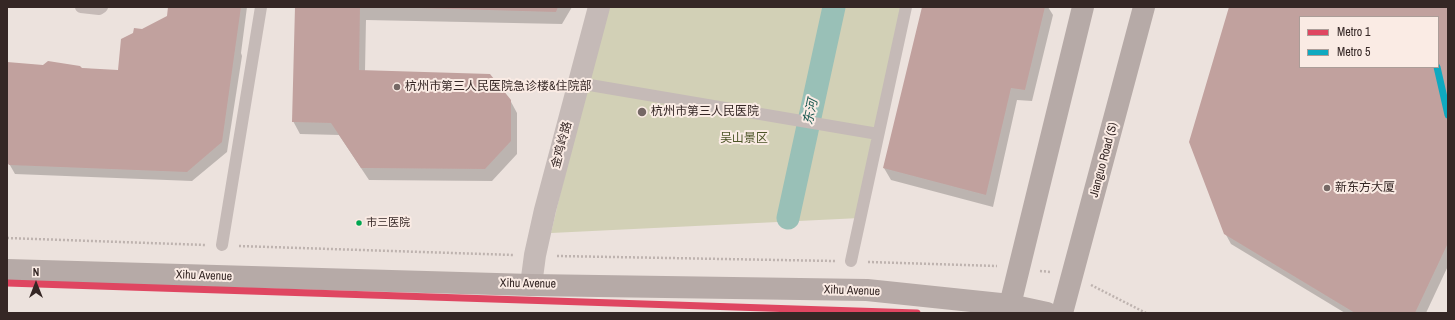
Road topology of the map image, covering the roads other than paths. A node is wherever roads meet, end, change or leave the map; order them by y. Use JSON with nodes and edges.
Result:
{"nodes":[{"id":1,"x":81,"y":7,"type":"edge"},
{"id":2,"x":102,"y":7,"type":"edge"},
{"id":3,"x":261,"y":7,"type":"edge"},
{"id":4,"x":599,"y":7,"type":"edge"},
{"id":5,"x":906,"y":7,"type":"edge"},
{"id":6,"x":1083,"y":7,"type":"edge"},
{"id":7,"x":1144,"y":7,"type":"edge"},
{"id":8,"x":578,"y":83,"type":"junction"},
{"id":9,"x":878,"y":134,"type":"junction"},
{"id":10,"x":222,"y":245,"type":"road end"},
{"id":11,"x":851,"y":261,"type":"road end"},
{"id":12,"x":7,"y":270,"type":"edge"},
{"id":13,"x":531,"y":285,"type":"junction"},
{"id":14,"x":1009,"y":309,"type":"edge"},
{"id":15,"x":1047,"y":313,"type":"edge"},
{"id":16,"x":1062,"y":313,"type":"edge"}],
"edges":[{"from":1,"to":2,"type":"lane"},
{"from":3,"to":10,"type":"lane"},
{"from":4,"to":8,"type":"street","name":"金鸡岭路"},
{"from":5,"to":9,"type":"lane"},
{"from":6,"to":14,"type":"main road"},
{"from":7,"to":16,"type":"main road","name":"Jianguo Road (S)"},
{"from":8,"to":9,"type":"lane"},
{"from":8,"to":13,"type":"street","name":"金鸡岭路"},
{"from":9,"to":11,"type":"lane"},
{"from":12,"to":13,"type":"main road","name":"Xihu Avenue"},
{"from":13,"to":14,"type":"main road","name":"Xihu Avenue"},
{"from":14,"to":15,"type":"main road","name":"Xihu Avenue"}]}
